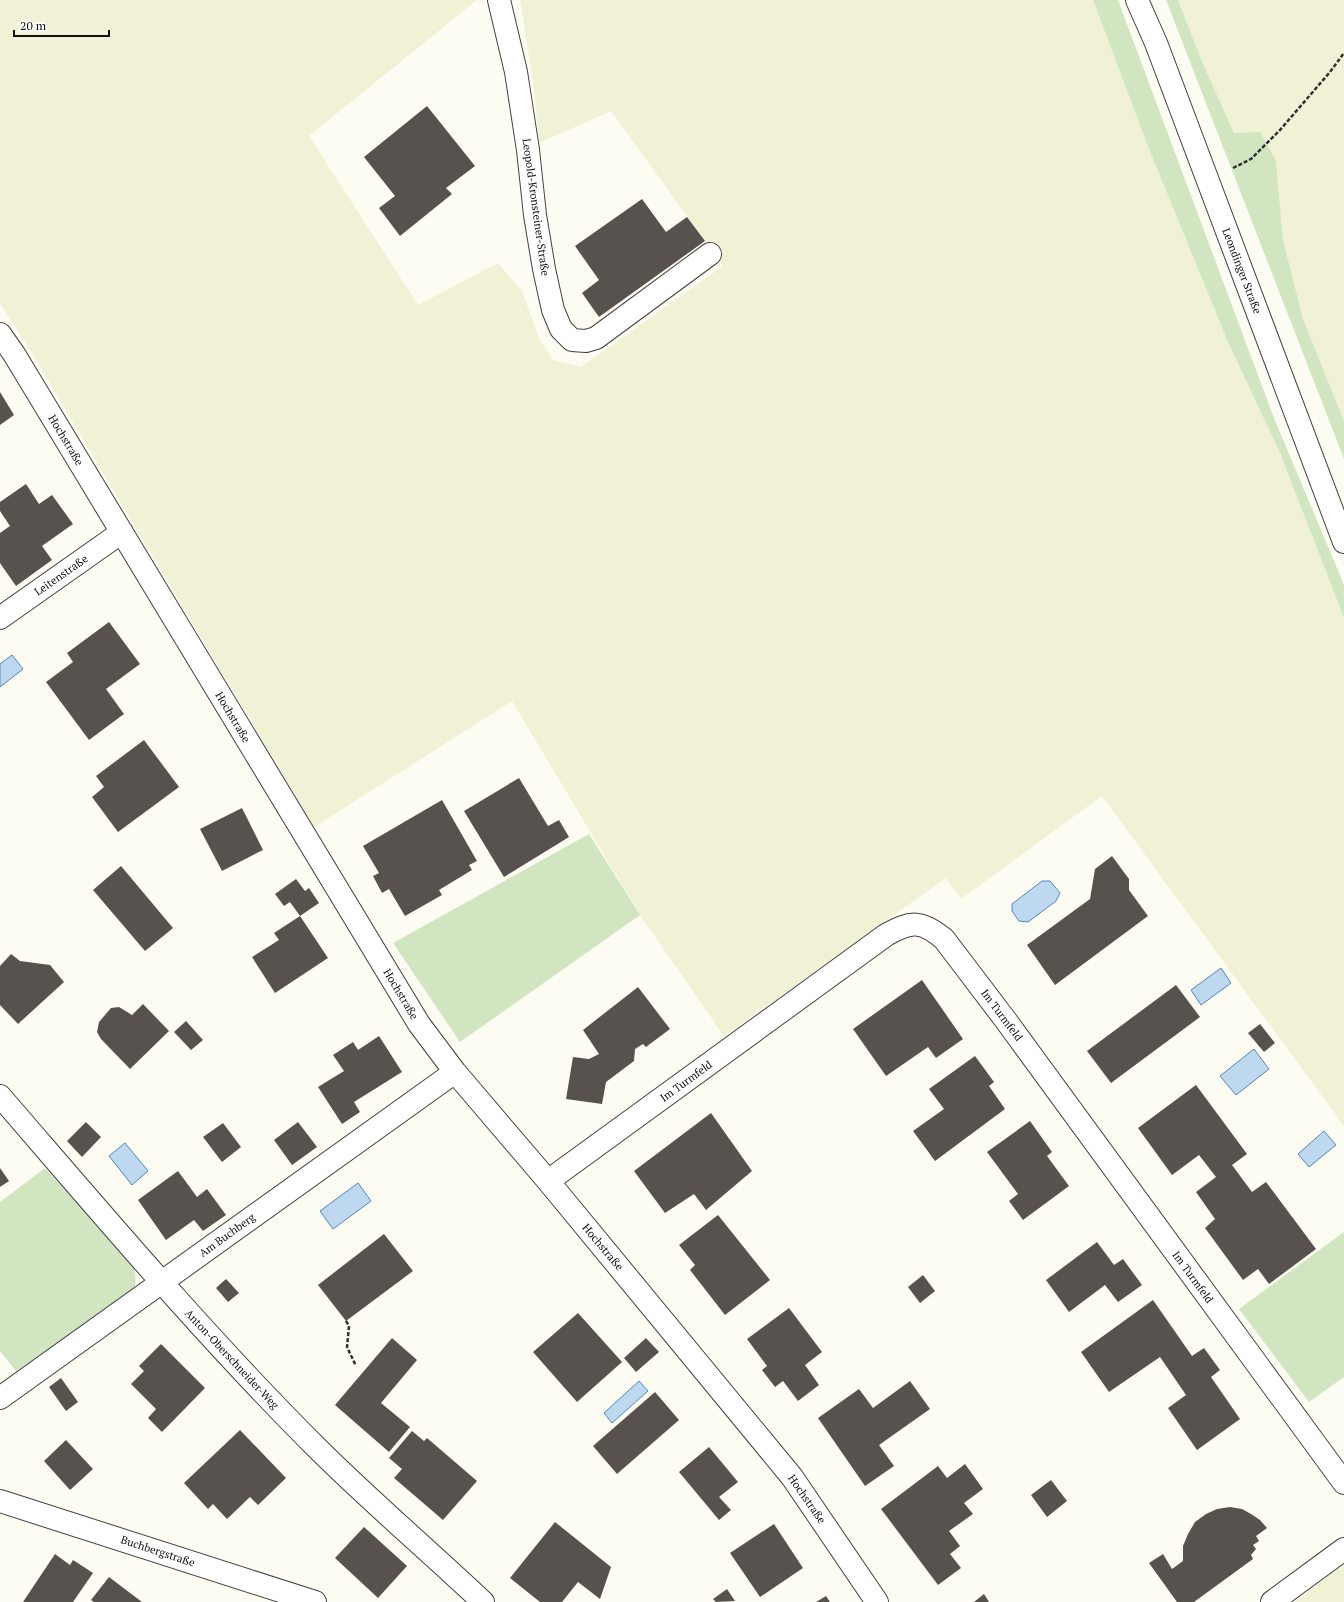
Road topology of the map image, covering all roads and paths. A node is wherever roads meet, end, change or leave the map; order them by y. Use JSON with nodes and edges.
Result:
{"nodes":[{"id":1,"x":499,"y":0,"type":"edge"},
{"id":2,"x":1137,"y":0,"type":"edge"},
{"id":3,"x":1344,"y":53,"type":"edge"},
{"id":4,"x":1209,"y":183,"type":"junction"},
{"id":5,"x":710,"y":254,"type":"dead end"},
{"id":6,"x":0,"y":334,"type":"edge"},
{"id":7,"x":122,"y":532,"type":"junction"},
{"id":8,"x":1344,"y":542,"type":"edge"},
{"id":9,"x":0,"y":618,"type":"edge"},
{"id":10,"x":455,"y":1072,"type":"junction"},
{"id":11,"x":0,"y":1096,"type":"edge"},
{"id":12,"x":548,"y":1182,"type":"junction"},
{"id":13,"x":162,"y":1283,"type":"junction"},
{"id":14,"x":346,"y":1321,"type":"dead end"},
{"id":15,"x":356,"y":1366,"type":"dead end"},
{"id":16,"x":0,"y":1398,"type":"edge"},
{"id":17,"x":1344,"y":1483,"type":"edge"},
{"id":18,"x":0,"y":1501,"type":"edge"},
{"id":19,"x":1344,"y":1549,"type":"edge"},
{"id":20,"x":315,"y":1602,"type":"edge"},
{"id":21,"x":483,"y":1602,"type":"edge"},
{"id":22,"x":877,"y":1602,"type":"edge"},
{"id":23,"x":1272,"y":1602,"type":"edge"}],
"edges":[{"from":1,"to":5,"type":"street","name":"Leopold-Kronsteiner-Straße"},
{"from":2,"to":4,"type":"street","name":"Leondinger Straße"},
{"from":3,"to":4,"type":"path"},
{"from":4,"to":8,"type":"street","name":"Leondinger Straße"},
{"from":6,"to":7,"type":"street","name":"Hochstraße"},
{"from":7,"to":9,"type":"street","name":"Leitenstraße"},
{"from":7,"to":10,"type":"street","name":"Hochstraße"},
{"from":10,"to":12,"type":"street","name":"Hochstraße"},
{"from":10,"to":13,"type":"street","name":"Am Buchberg"},
{"from":11,"to":13,"type":"street","name":"Anton-Oberschneider-Weg"},
{"from":12,"to":17,"type":"street","name":"Im Turmfeld"},
{"from":12,"to":22,"type":"street","name":"Hochstraße"},
{"from":13,"to":16,"type":"street","name":"Am Buchberg"},
{"from":13,"to":21,"type":"street","name":"Anton-Oberschneider-Weg"},
{"from":14,"to":15,"type":"path"},
{"from":18,"to":20,"type":"street","name":"Buchbergstraße"},
{"from":19,"to":23,"type":"street"}]}
